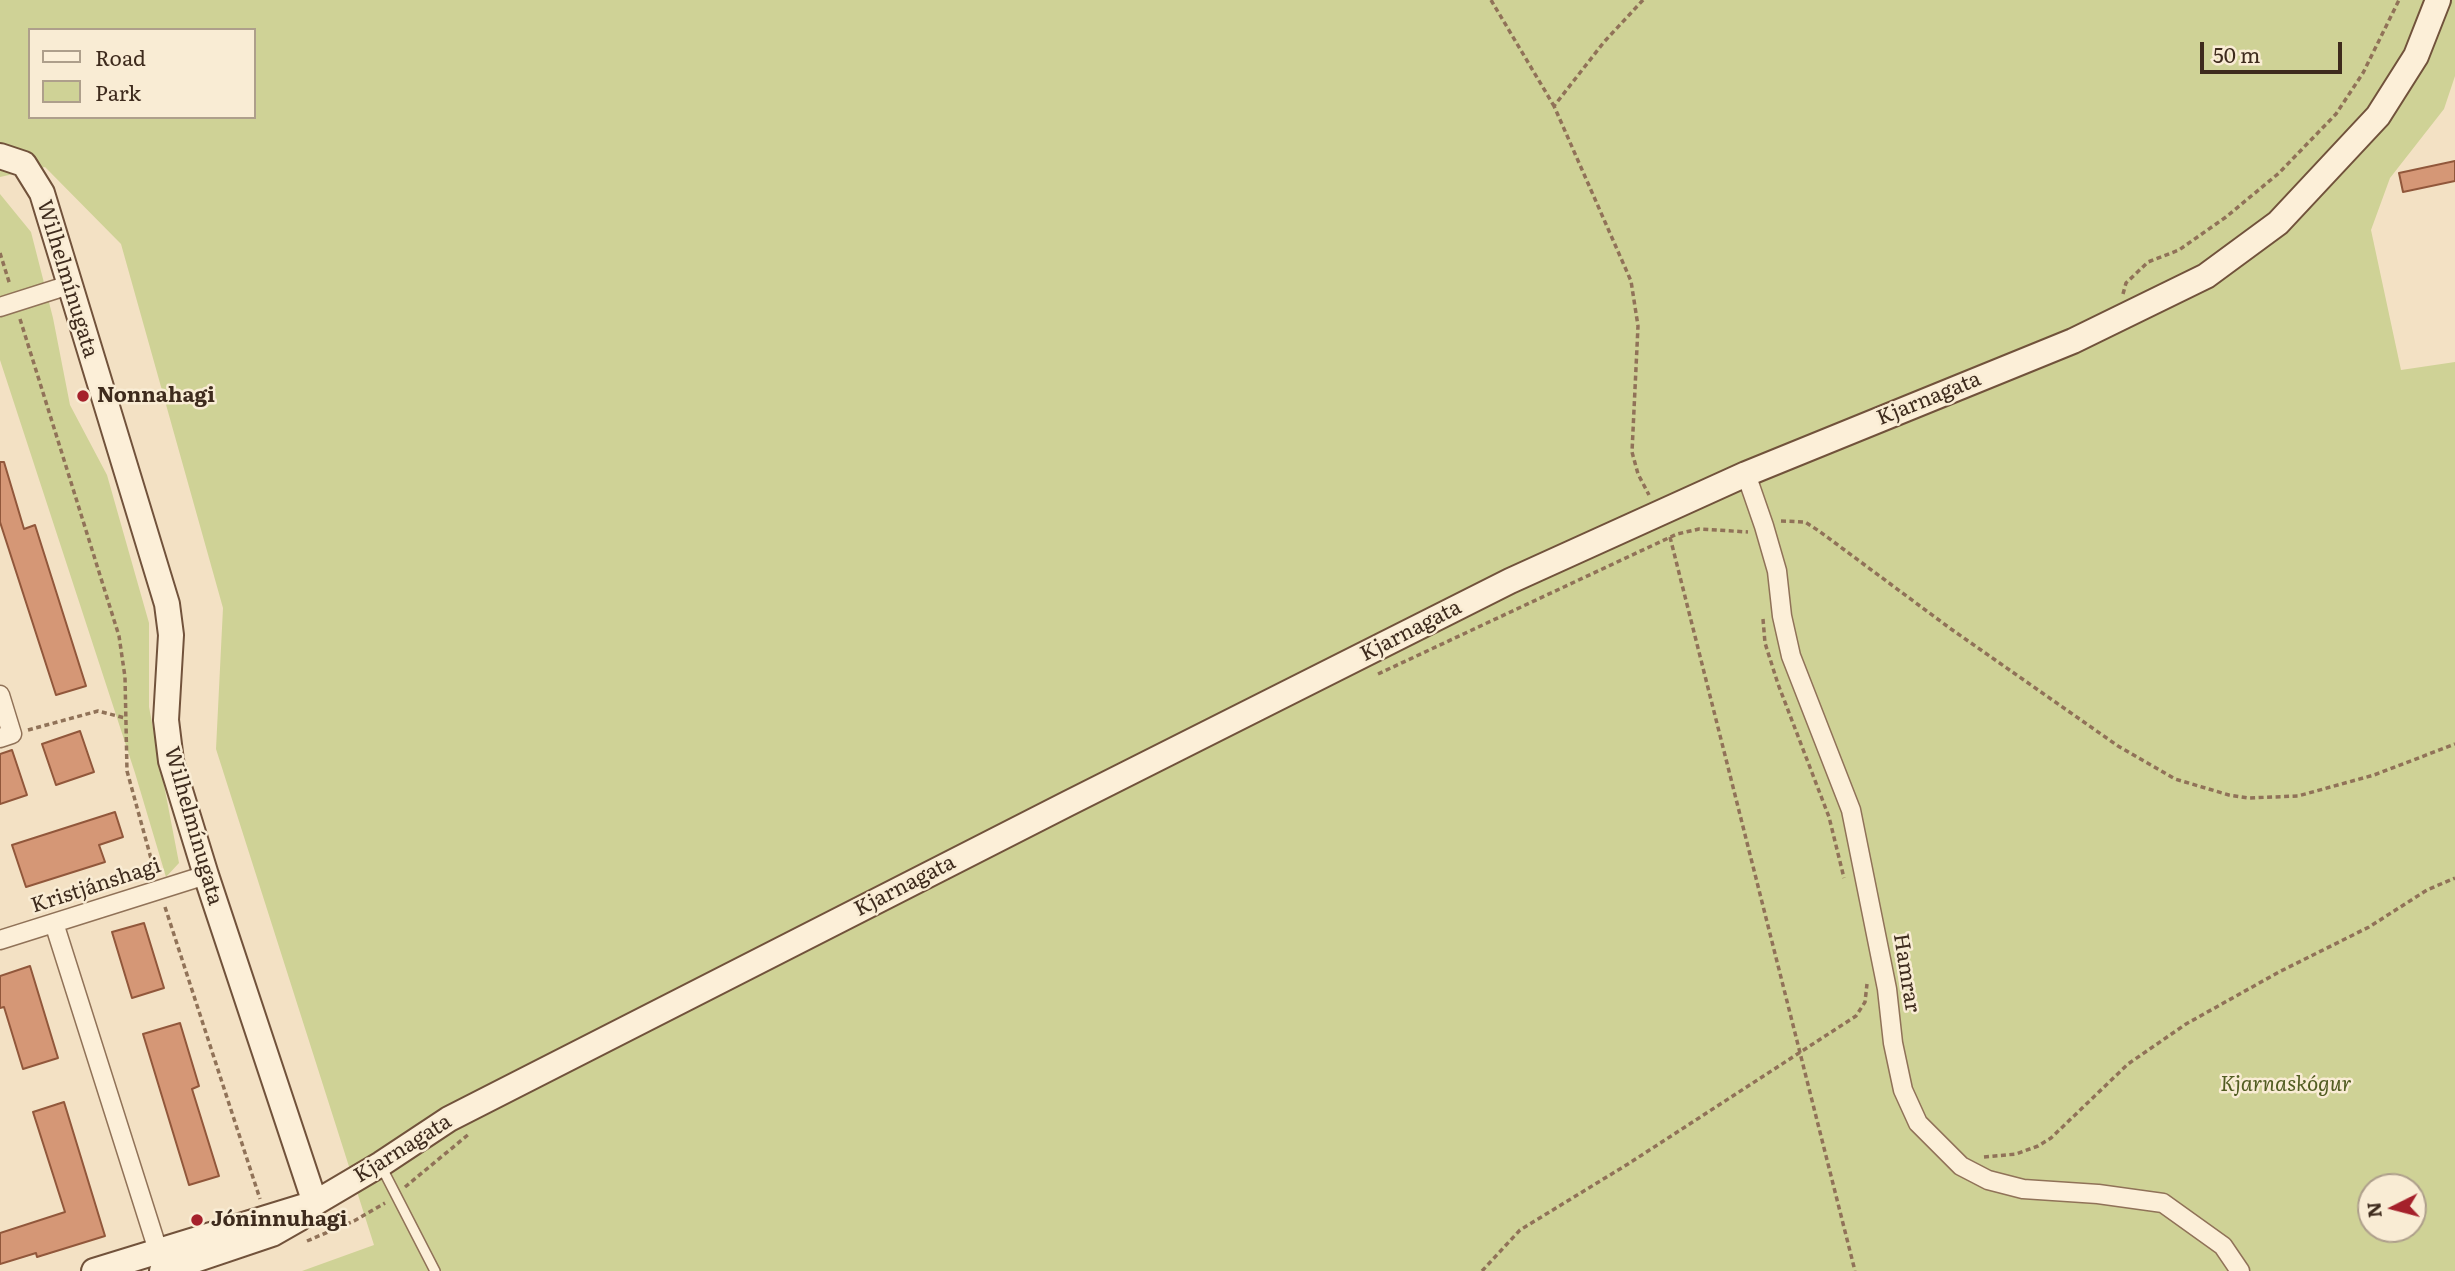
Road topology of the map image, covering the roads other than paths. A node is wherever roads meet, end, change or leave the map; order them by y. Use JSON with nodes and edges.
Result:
{"nodes":[{"id":1,"x":2438,"y":0,"type":"edge"},
{"id":2,"x":0,"y":156,"type":"edge"},
{"id":3,"x":69,"y":285,"type":"junction"},
{"id":4,"x":8,"y":305,"type":"edge"},
{"id":5,"x":1746,"y":474,"type":"junction"},
{"id":6,"x":0,"y":695,"type":"edge"},
{"id":7,"x":6,"y":736,"type":"edge"},
{"id":8,"x":206,"y":875,"type":"junction"},
{"id":9,"x":54,"y":923,"type":"junction"},
{"id":10,"x":0,"y":940,"type":"edge"},
{"id":11,"x":381,"y":1164,"type":"junction"},
{"id":12,"x":315,"y":1203,"type":"junction"},
{"id":13,"x":162,"y":1264,"type":"edge"},
{"id":14,"x":94,"y":1271,"type":"edge"},
{"id":15,"x":435,"y":1271,"type":"edge"},
{"id":16,"x":2240,"y":1271,"type":"edge"}],
"edges":[{"from":1,"to":5,"type":"street","name":"Kjarnagata"},
{"from":2,"to":3,"type":"street","name":"Wilhelmínugata"},
{"from":3,"to":4,"type":"street"},
{"from":3,"to":8,"type":"street","name":"Wilhelmínugata"},
{"from":5,"to":11,"type":"street","name":"Kjarnagata"},
{"from":5,"to":16,"type":"street","name":"Hamrar"},
{"from":6,"to":7,"type":"street"},
{"from":8,"to":9,"type":"street","name":"Kristjánshagi"},
{"from":8,"to":12,"type":"street","name":"Wilhelmínugata"},
{"from":9,"to":10,"type":"street","name":"Kristjánshagi"},
{"from":9,"to":13,"type":"street"},
{"from":11,"to":12,"type":"street","name":"Kjarnagata"},
{"from":11,"to":15,"type":"lane"},
{"from":12,"to":13,"type":"street","name":"Kjarnagata"},
{"from":12,"to":13,"type":"street","name":"Kjarnagata"},
{"from":13,"to":14,"type":"street","name":"Kjarnagata"}]}
